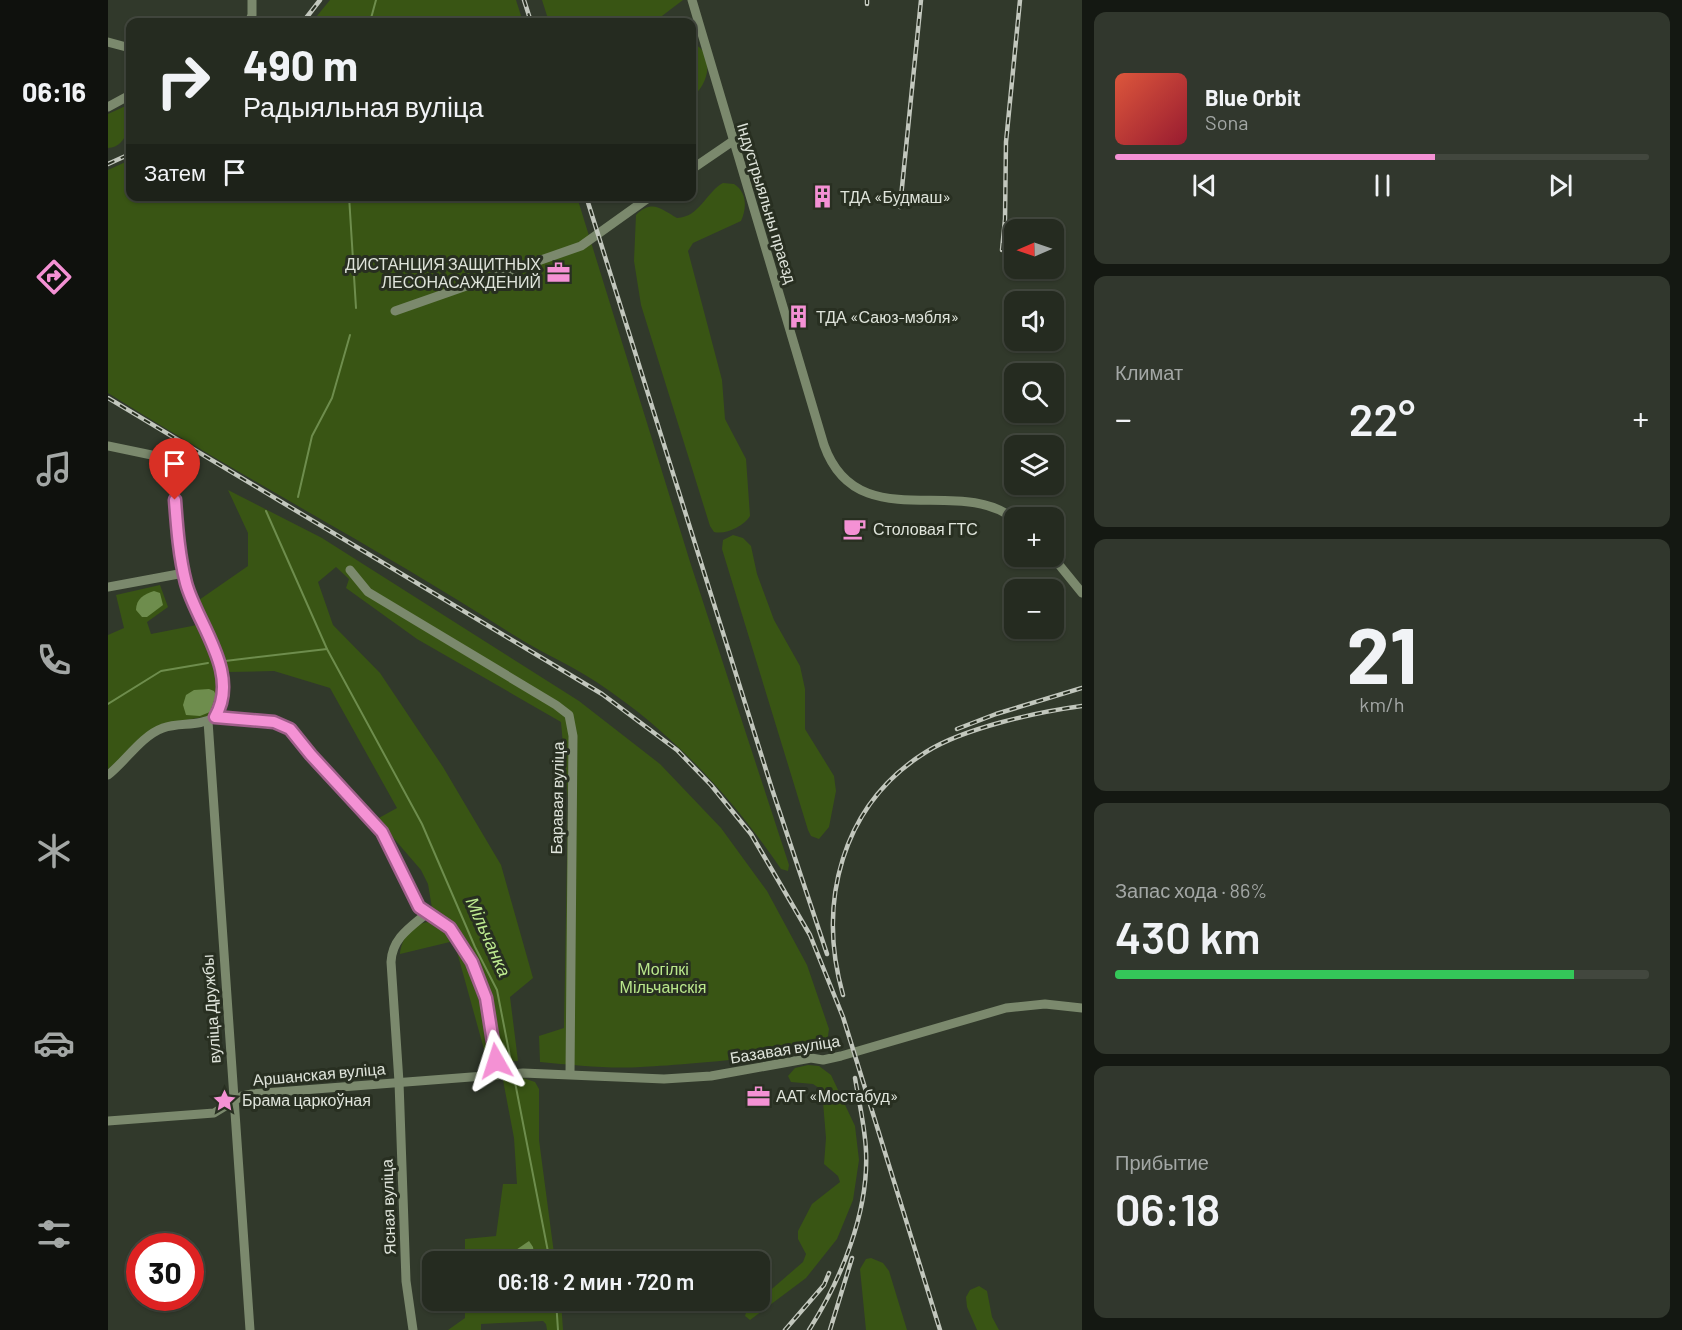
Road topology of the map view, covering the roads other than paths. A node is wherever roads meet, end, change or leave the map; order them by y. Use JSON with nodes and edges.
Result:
{"nodes":[{"id":1,"x":250,"y":0,"type":"edge"},
{"id":2,"x":692,"y":0,"type":"edge"},
{"id":3,"x":249,"y":18,"type":"edge"},
{"id":4,"x":108,"y":42,"type":"edge"},
{"id":5,"x":126,"y":47,"type":"edge"},
{"id":6,"x":126,"y":97,"type":"edge"},
{"id":7,"x":108,"y":107,"type":"edge"},
{"id":8,"x":733,"y":141,"type":"junction"},
{"id":9,"x":696,"y":166,"type":"edge"},
{"id":10,"x":644,"y":201,"type":"edge"},
{"id":11,"x":395,"y":311,"type":"dead end"},
{"id":12,"x":108,"y":446,"type":"edge"},
{"id":13,"x":1004,"y":513,"type":"edge"},
{"id":14,"x":1061,"y":567,"type":"edge"},
{"id":15,"x":350,"y":570,"type":"dead end"},
{"id":16,"x":184,"y":573,"type":"junction"},
{"id":17,"x":108,"y":587,"type":"edge"},
{"id":18,"x":1082,"y":593,"type":"edge"},
{"id":19,"x":211,"y":719,"type":"junction"},
{"id":20,"x":108,"y":775,"type":"edge"},
{"id":21,"x":426,"y":914,"type":"junction"},
{"id":22,"x":1082,"y":1008,"type":"edge"},
{"id":23,"x":523,"y":1073,"type":"joint"},
{"id":24,"x":570,"y":1074,"type":"junction"},
{"id":25,"x":500,"y":1075,"type":"junction"},
{"id":26,"x":399,"y":1082,"type":"junction"},
{"id":27,"x":233,"y":1103,"type":"junction"},
{"id":28,"x":108,"y":1121,"type":"edge"},
{"id":29,"x":250,"y":1330,"type":"edge"},
{"id":30,"x":413,"y":1330,"type":"edge"}],
"edges":[{"from":1,"to":3,"type":"street"},
{"from":2,"to":8,"type":"street","name":"Індустрыяльны праезд"},
{"from":4,"to":5,"type":"street"},
{"from":6,"to":7,"type":"street"},
{"from":8,"to":9,"type":"street"},
{"from":8,"to":13,"type":"street","name":"Індустрыяльны праезд"},
{"from":10,"to":11,"type":"street"},
{"from":12,"to":16,"type":"street","name":"вуліца Дружбы"},
{"from":14,"to":18,"type":"street"},
{"from":15,"to":24,"type":"street","name":"Баравая вуліца"},
{"from":16,"to":17,"type":"street"},
{"from":16,"to":19,"type":"street","name":"вуліца Дружбы"},
{"from":19,"to":20,"type":"street"},
{"from":19,"to":21,"type":"street"},
{"from":19,"to":27,"type":"street","name":"вуліца Дружбы"},
{"from":21,"to":25,"type":"street"},
{"from":21,"to":26,"type":"street","name":"Ясная вуліца"},
{"from":22,"to":24,"type":"street","name":"Базавая вуліца"},
{"from":23,"to":24,"type":"street","name":"Базавая вуліца"},
{"from":23,"to":25,"type":"street","name":"Аршанская вуліца"},
{"from":25,"to":26,"type":"street","name":"Аршанская вуліца"},
{"from":26,"to":27,"type":"street","name":"Аршанская вуліца"},
{"from":26,"to":30,"type":"street","name":"Ясная вуліца"},
{"from":27,"to":28,"type":"street","name":"Аршанская вуліца"},
{"from":27,"to":29,"type":"street","name":"вуліца Дружбы"}]}
